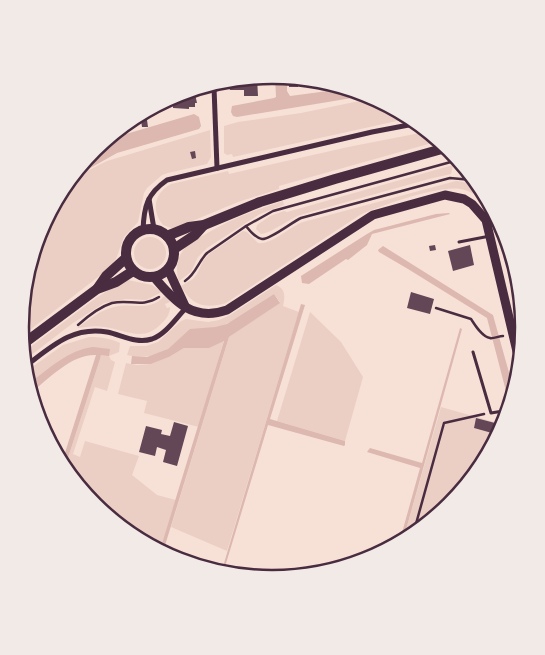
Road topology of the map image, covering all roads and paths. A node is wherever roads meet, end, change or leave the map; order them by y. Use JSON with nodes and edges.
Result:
{"nodes":[{"id":1,"x":214,"y":91,"type":"edge"},
{"id":2,"x":408,"y":125,"type":"edge"},
{"id":3,"x":439,"y":150,"type":"edge"},
{"id":4,"x":451,"y":162,"type":"edge"},
{"id":5,"x":217,"y":168,"type":"junction"},
{"id":6,"x":465,"y":178,"type":"edge"},
{"id":7,"x":149,"y":198,"type":"junction"},
{"id":8,"x":204,"y":225,"type":"junction"},
{"id":9,"x":148,"y":230,"type":"junction"},
{"id":10,"x":167,"y":236,"type":"junction"},
{"id":11,"x":490,"y":236,"type":"junction"},
{"id":12,"x":459,"y":242,"type":"dead end"},
{"id":13,"x":174,"y":250,"type":"junction"},
{"id":14,"x":126,"y":258,"type":"junction"},
{"id":15,"x":168,"y":269,"type":"junction"},
{"id":16,"x":133,"y":271,"type":"junction"},
{"id":17,"x":154,"y":277,"type":"junction"},
{"id":18,"x":97,"y":289,"type":"junction"},
{"id":19,"x":186,"y":308,"type":"junction"},
{"id":20,"x":436,"y":308,"type":"dead end"},
{"id":21,"x":502,"y":336,"type":"dead end"},
{"id":22,"x":29,"y":340,"type":"edge"},
{"id":23,"x":515,"y":348,"type":"edge"},
{"id":24,"x":473,"y":352,"type":"dead end"},
{"id":25,"x":31,"y":362,"type":"edge"},
{"id":26,"x":501,"y":411,"type":"edge"},
{"id":27,"x":491,"y":413,"type":"junction"},
{"id":28,"x":416,"y":525,"type":"edge"}],
"edges":[{"from":1,"to":5,"type":"street"},
{"from":2,"to":5,"type":"street"},
{"from":3,"to":8,"type":"main road"},
{"from":4,"to":6,"type":"path"},
{"from":5,"to":7,"type":"street"},
{"from":7,"to":9,"type":"street"},
{"from":7,"to":9,"type":"street"},
{"from":8,"to":10,"type":"main road"},
{"from":8,"to":13,"type":"main road"},
{"from":9,"to":10,"type":"main road"},
{"from":9,"to":14,"type":"main road"},
{"from":10,"to":13,"type":"main road"},
{"from":11,"to":12,"type":"lane"},
{"from":11,"to":19,"type":"street"},
{"from":11,"to":23,"type":"street"},
{"from":13,"to":15,"type":"main road"},
{"from":14,"to":16,"type":"main road"},
{"from":14,"to":18,"type":"main road"},
{"from":15,"to":17,"type":"main road"},
{"from":15,"to":19,"type":"street"},
{"from":16,"to":17,"type":"main road"},
{"from":16,"to":18,"type":"main road"},
{"from":17,"to":19,"type":"street"},
{"from":18,"to":22,"type":"main road"},
{"from":19,"to":25,"type":"street"},
{"from":20,"to":21,"type":"path"},
{"from":24,"to":27,"type":"lane"},
{"from":26,"to":27,"type":"lane"},
{"from":27,"to":28,"type":"path"}]}
